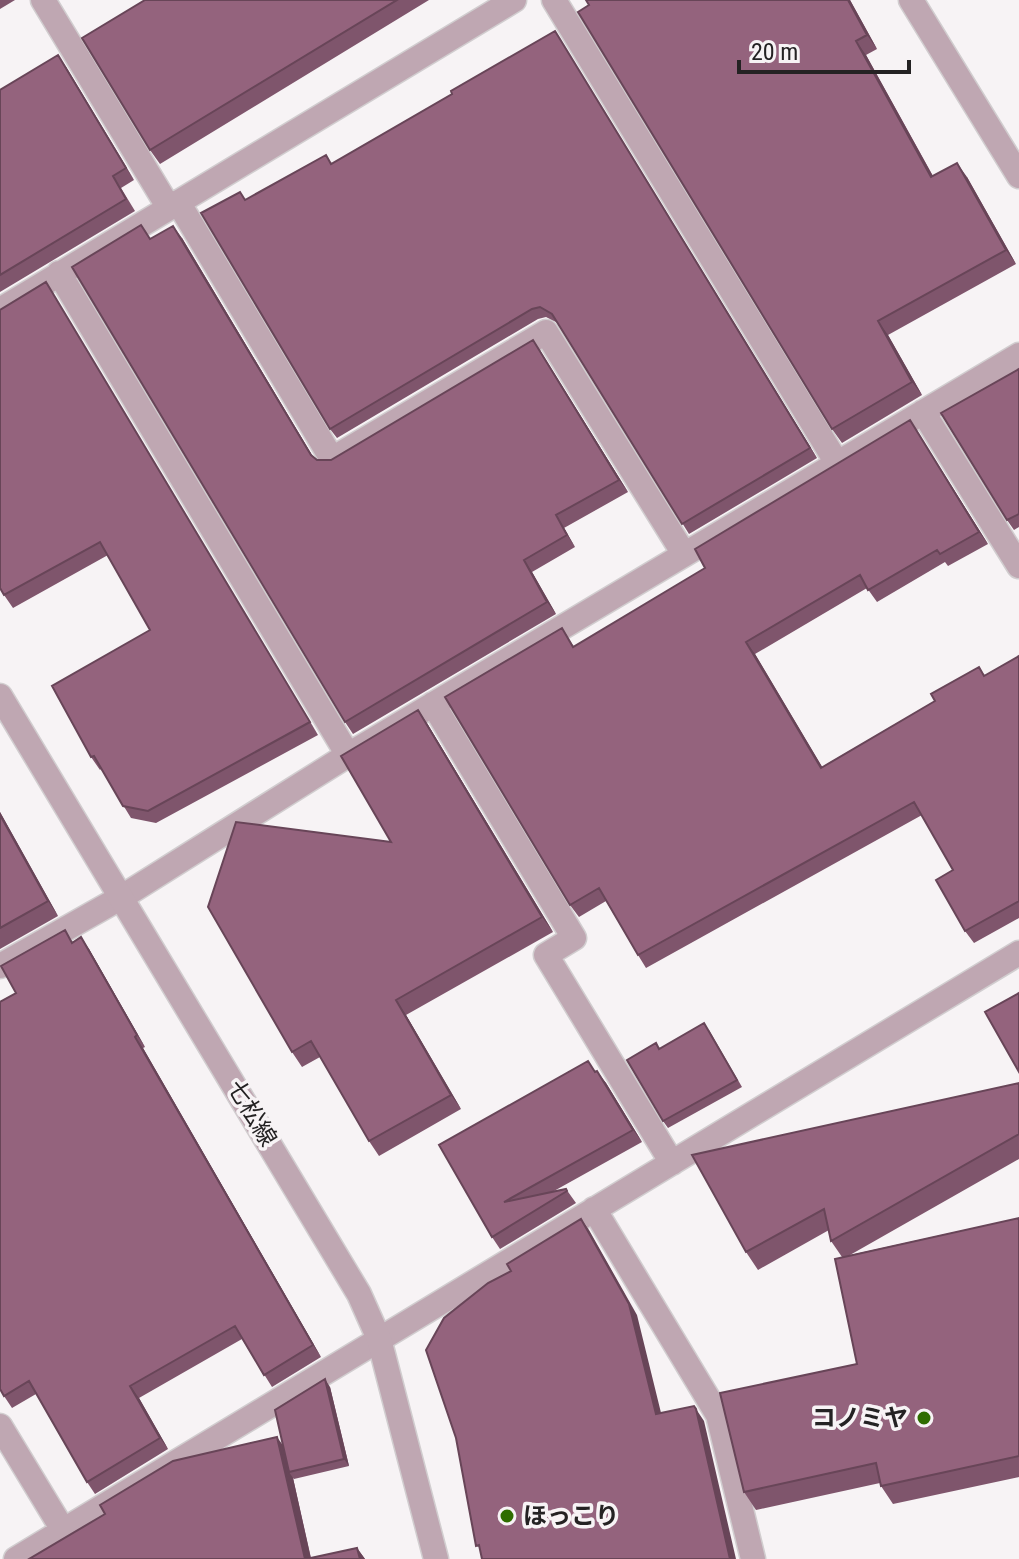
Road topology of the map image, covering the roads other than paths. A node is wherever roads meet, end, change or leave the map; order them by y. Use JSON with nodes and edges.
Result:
{"nodes":[{"id":1,"x":43,"y":0,"type":"edge"},
{"id":2,"x":514,"y":0,"type":"edge"},
{"id":3,"x":554,"y":0,"type":"edge"},
{"id":4,"x":911,"y":0,"type":"edge"},
{"id":5,"x":1019,"y":176,"type":"edge"},
{"id":6,"x":173,"y":205,"type":"junction"},
{"id":7,"x":59,"y":273,"type":"junction"},
{"id":8,"x":0,"y":310,"type":"edge"},
{"id":9,"x":1019,"y":355,"type":"edge"},
{"id":10,"x":923,"y":412,"type":"junction"},
{"id":11,"x":837,"y":463,"type":"junction"},
{"id":12,"x":684,"y":554,"type":"junction"},
{"id":13,"x":1019,"y":566,"type":"edge"},
{"id":14,"x":0,"y":696,"type":"edge"},
{"id":15,"x":433,"y":704,"type":"junction"},
{"id":16,"x":348,"y":755,"type":"junction"},
{"id":17,"x":122,"y":897,"type":"junction"},
{"id":18,"x":1019,"y":953,"type":"edge"},
{"id":19,"x":0,"y":966,"type":"edge"},
{"id":20,"x":672,"y":1163,"type":"junction"},
{"id":21,"x":594,"y":1209,"type":"junction"},
{"id":22,"x":379,"y":1339,"type":"junction"},
{"id":23,"x":0,"y":1426,"type":"edge"},
{"id":24,"x":63,"y":1530,"type":"junction"},
{"id":25,"x":16,"y":1559,"type":"edge"},
{"id":26,"x":436,"y":1559,"type":"edge"},
{"id":27,"x":753,"y":1559,"type":"edge"}],
"edges":[{"from":1,"to":6,"type":"street"},
{"from":2,"to":6,"type":"street"},
{"from":3,"to":11,"type":"street"},
{"from":4,"to":5,"type":"street"},
{"from":6,"to":7,"type":"street"},
{"from":6,"to":12,"type":"street"},
{"from":7,"to":8,"type":"street"},
{"from":7,"to":16,"type":"street"},
{"from":9,"to":10,"type":"street"},
{"from":10,"to":11,"type":"street"},
{"from":10,"to":13,"type":"street"},
{"from":11,"to":12,"type":"street"},
{"from":12,"to":15,"type":"street"},
{"from":14,"to":17,"type":"street","name":"七松線"},
{"from":15,"to":16,"type":"street"},
{"from":15,"to":20,"type":"street"},
{"from":16,"to":17,"type":"street"},
{"from":17,"to":19,"type":"street"},
{"from":17,"to":22,"type":"street","name":"七松線"},
{"from":18,"to":20,"type":"street"},
{"from":20,"to":21,"type":"street"},
{"from":21,"to":22,"type":"street"},
{"from":21,"to":27,"type":"street"},
{"from":22,"to":24,"type":"street"},
{"from":22,"to":26,"type":"street","name":"七松線"},
{"from":23,"to":24,"type":"street"},
{"from":24,"to":25,"type":"street"}]}
